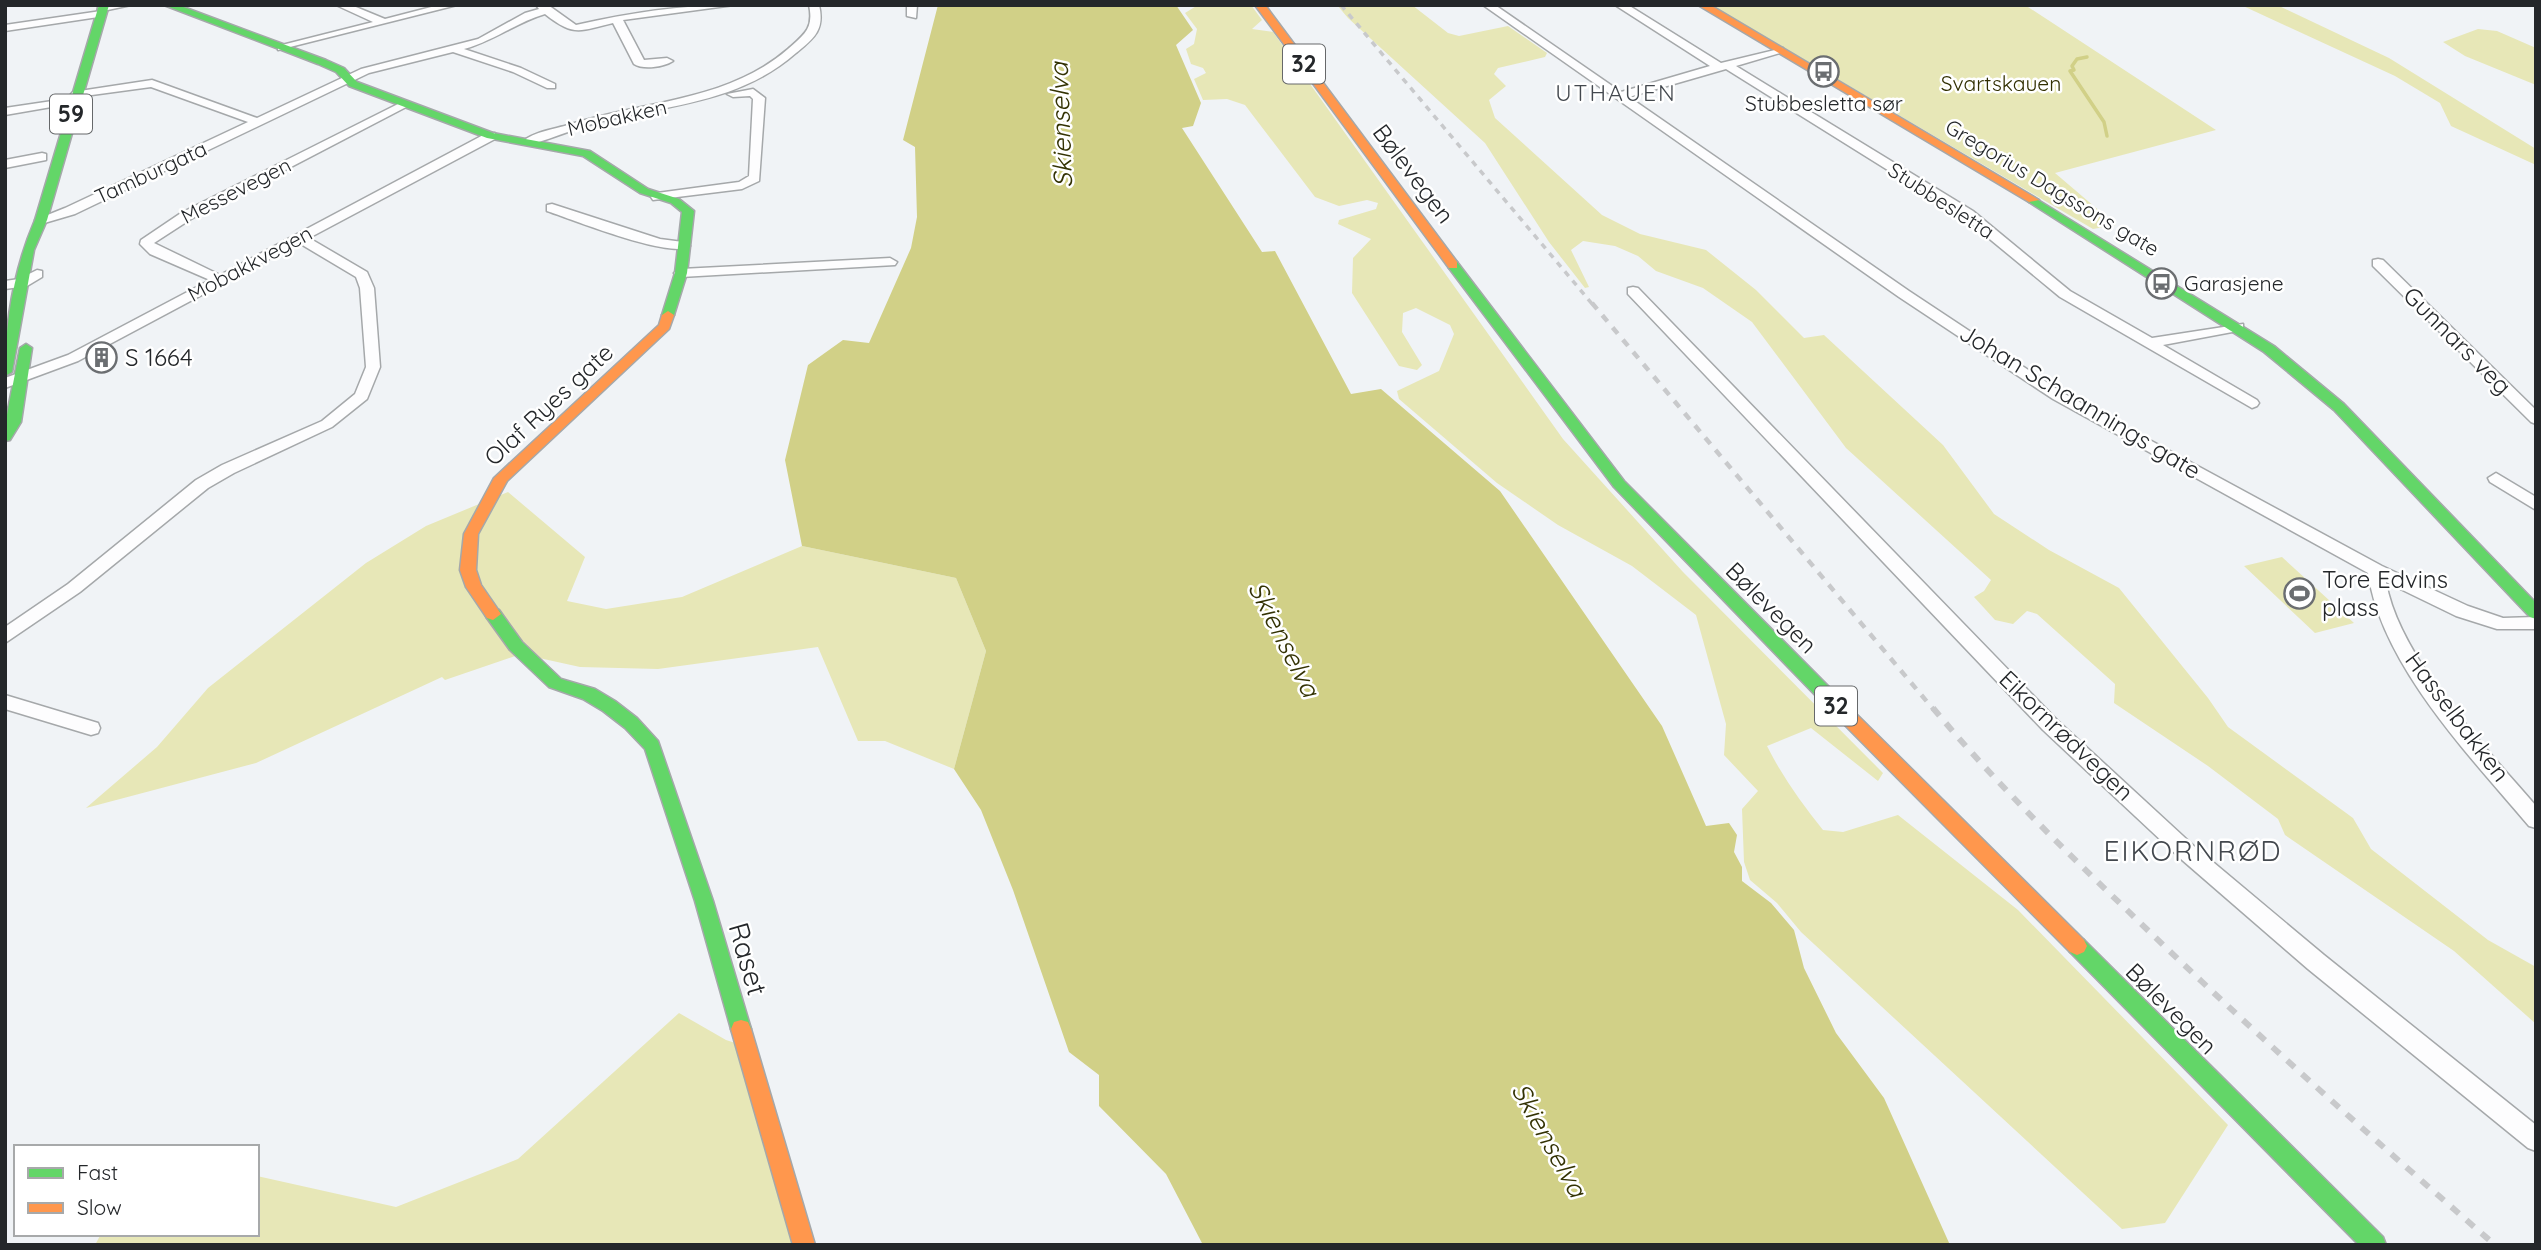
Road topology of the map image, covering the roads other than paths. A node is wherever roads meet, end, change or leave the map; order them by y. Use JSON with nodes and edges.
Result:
{"nodes":[{"id":1,"x":126,"y":5,"type":"edge"},
{"id":2,"x":169,"y":5,"type":"edge"},
{"id":3,"x":341,"y":5,"type":"edge"},
{"id":4,"x":452,"y":5,"type":"edge"},
{"id":5,"x":729,"y":5,"type":"edge"},
{"id":6,"x":814,"y":5,"type":"edge"},
{"id":7,"x":1260,"y":5,"type":"edge"},
{"id":8,"x":1488,"y":5,"type":"edge"},
{"id":9,"x":1620,"y":5,"type":"edge"},
{"id":10,"x":1703,"y":5,"type":"edge"},
{"id":11,"x":544,"y":8,"type":"edge"},
{"id":12,"x":675,"y":8,"type":"edge"},
{"id":13,"x":102,"y":9,"type":"edge"},
{"id":14,"x":616,"y":18,"type":"junction"},
{"id":15,"x":383,"y":22,"type":"junction"},
{"id":16,"x":5,"y":28,"type":"edge"},
{"id":17,"x":282,"y":48,"type":"junction"},
{"id":18,"x":457,"y":50,"type":"junction"},
{"id":19,"x":1779,"y":50,"type":"junction"},
{"id":20,"x":667,"y":61,"type":"dead end"},
{"id":21,"x":1723,"y":66,"type":"junction"},
{"id":22,"x":349,"y":78,"type":"junction"},
{"id":23,"x":551,"y":86,"type":"dead end"},
{"id":24,"x":77,"y":94,"type":"junction"},
{"id":25,"x":705,"y":97,"type":"junction"},
{"id":26,"x":1618,"y":97,"type":"junction"},
{"id":27,"x":59,"y":103,"type":"dead end"},
{"id":28,"x":404,"y":105,"type":"junction"},
{"id":29,"x":5,"y":112,"type":"edge"},
{"id":30,"x":258,"y":122,"type":"junction"},
{"id":31,"x":491,"y":136,"type":"junction"},
{"id":32,"x":529,"y":141,"type":"junction"},
{"id":33,"x":43,"y":157,"type":"dead end"},
{"id":34,"x":5,"y":164,"type":"edge"},
{"id":35,"x":657,"y":197,"type":"junction"},
{"id":36,"x":552,"y":208,"type":"dead end"},
{"id":37,"x":41,"y":222,"type":"junction"},
{"id":38,"x":300,"y":238,"type":"junction"},
{"id":39,"x":683,"y":246,"type":"junction"},
{"id":40,"x":890,"y":262,"type":"dead end"},
{"id":41,"x":2378,"y":263,"type":"dead end"},
{"id":42,"x":681,"y":273,"type":"junction"},
{"id":43,"x":5,"y":278,"type":"edge"},
{"id":44,"x":22,"y":279,"type":"edge"},
{"id":45,"x":220,"y":280,"type":"junction"},
{"id":46,"x":1633,"y":291,"type":"dead end"},
{"id":47,"x":2238,"y":327,"type":"junction"},
{"id":48,"x":2150,"y":343,"type":"junction"},
{"id":49,"x":13,"y":375,"type":"edge"},
{"id":50,"x":5,"y":383,"type":"edge"},
{"id":51,"x":2252,"y":403,"type":"dead end"},
{"id":52,"x":2536,"y":419,"type":"edge"},
{"id":53,"x":5,"y":437,"type":"edge"},
{"id":54,"x":2497,"y":478,"type":"dead end"},
{"id":55,"x":2536,"y":505,"type":"edge"},
{"id":56,"x":2376,"y":570,"type":"junction"},
{"id":57,"x":2536,"y":612,"type":"edge"},
{"id":58,"x":2536,"y":623,"type":"edge"},
{"id":59,"x":5,"y":636,"type":"edge"},
{"id":60,"x":5,"y":702,"type":"edge"},
{"id":61,"x":609,"y":706,"type":"joint"},
{"id":62,"x":91,"y":728,"type":"dead end"},
{"id":63,"x":2536,"y":820,"type":"edge"},
{"id":64,"x":2536,"y":1140,"type":"edge"},
{"id":65,"x":804,"y":1245,"type":"edge"},
{"id":66,"x":2375,"y":1245,"type":"edge"}],
"edges":[{"from":1,"to":13,"type":"street"},
{"from":2,"to":17,"type":"street","name":"Olaf Ryes gate"},
{"from":3,"to":15,"type":"street"},
{"from":4,"to":15,"type":"street"},
{"from":5,"to":12,"type":"street"},
{"from":6,"to":25,"type":"street","name":"Mobakken"},
{"from":7,"to":66,"type":"street","name":"Bølevegen","number":"32"},
{"from":8,"to":26,"type":"street","name":"Johan Schaannings gate"},
{"from":9,"to":21,"type":"street","name":"Stubbesletta"},
{"from":10,"to":19,"type":"street","name":"Gregorius Dagssons gate"},
{"from":11,"to":14,"type":"street"},
{"from":11,"to":18,"type":"street","name":"Tamburgata"},
{"from":12,"to":14,"type":"street"},
{"from":13,"to":16,"type":"street"},
{"from":13,"to":24,"type":"street","number":"59"},
{"from":14,"to":20,"type":"street"},
{"from":15,"to":17,"type":"street"},
{"from":17,"to":22,"type":"street","name":"Olaf Ryes gate"},
{"from":18,"to":22,"type":"street","name":"Tamburgata"},
{"from":18,"to":23,"type":"street"},
{"from":19,"to":21,"type":"street"},
{"from":19,"to":47,"type":"street","name":"Gregorius Dagssons gate"},
{"from":21,"to":26,"type":"street"},
{"from":21,"to":48,"type":"street","name":"Stubbesletta"},
{"from":22,"to":28,"type":"street","name":"Olaf Ryes gate"},
{"from":22,"to":30,"type":"street","name":"Tamburgata"},
{"from":24,"to":30,"type":"street","name":"Tamburgata"},
{"from":24,"to":37,"type":"street","number":"59"},
{"from":25,"to":32,"type":"street","name":"Mobakken"},
{"from":25,"to":35,"type":"street","name":"Mobakken"},
{"from":26,"to":56,"type":"street","name":"Johan Schaannings gate"},
{"from":27,"to":29,"type":"street"},
{"from":28,"to":31,"type":"street","name":"Olaf Ryes gate"},
{"from":28,"to":45,"type":"street","name":"Messevegen"},
{"from":30,"to":37,"type":"street","name":"Tamburgata"},
{"from":31,"to":32,"type":"street","name":"Olaf Ryes gate"},
{"from":31,"to":38,"type":"street","name":"Mobakkvegen"},
{"from":32,"to":35,"type":"street","name":"Olaf Ryes gate"},
{"from":33,"to":34,"type":"street"},
{"from":35,"to":39,"type":"street","name":"Olaf Ryes gate"},
{"from":36,"to":39,"type":"street"},
{"from":37,"to":44,"type":"street","number":"59"},
{"from":38,"to":45,"type":"street","name":"Mobakkvegen"},
{"from":38,"to":59,"type":"street"},
{"from":39,"to":42,"type":"street","name":"Olaf Ryes gate"},
{"from":40,"to":42,"type":"street"},
{"from":41,"to":52,"type":"street","name":"Gunnars veg"},
{"from":42,"to":61,"type":"street","name":"Olaf Ryes gate"},
{"from":43,"to":44,"type":"street"},
{"from":44,"to":49,"type":"street","number":"59"},
{"from":45,"to":49,"type":"street","name":"Mobakkvegen"},
{"from":46,"to":64,"type":"street","name":"Eikornrødvegen"},
{"from":47,"to":48,"type":"street"},
{"from":47,"to":57,"type":"street","name":"Gregorius Dagssons gate"},
{"from":48,"to":51,"type":"street","name":"Stubbesletta"},
{"from":49,"to":50,"type":"street","name":"Mobakkvegen"},
{"from":49,"to":53,"type":"street","number":"59"},
{"from":54,"to":55,"type":"street"},
{"from":56,"to":58,"type":"street","name":"Johan Schaannings gate"},
{"from":56,"to":63,"type":"street","name":"Hasselbakken"},
{"from":60,"to":62,"type":"street"},
{"from":61,"to":65,"type":"street","name":"Raset"}]}
